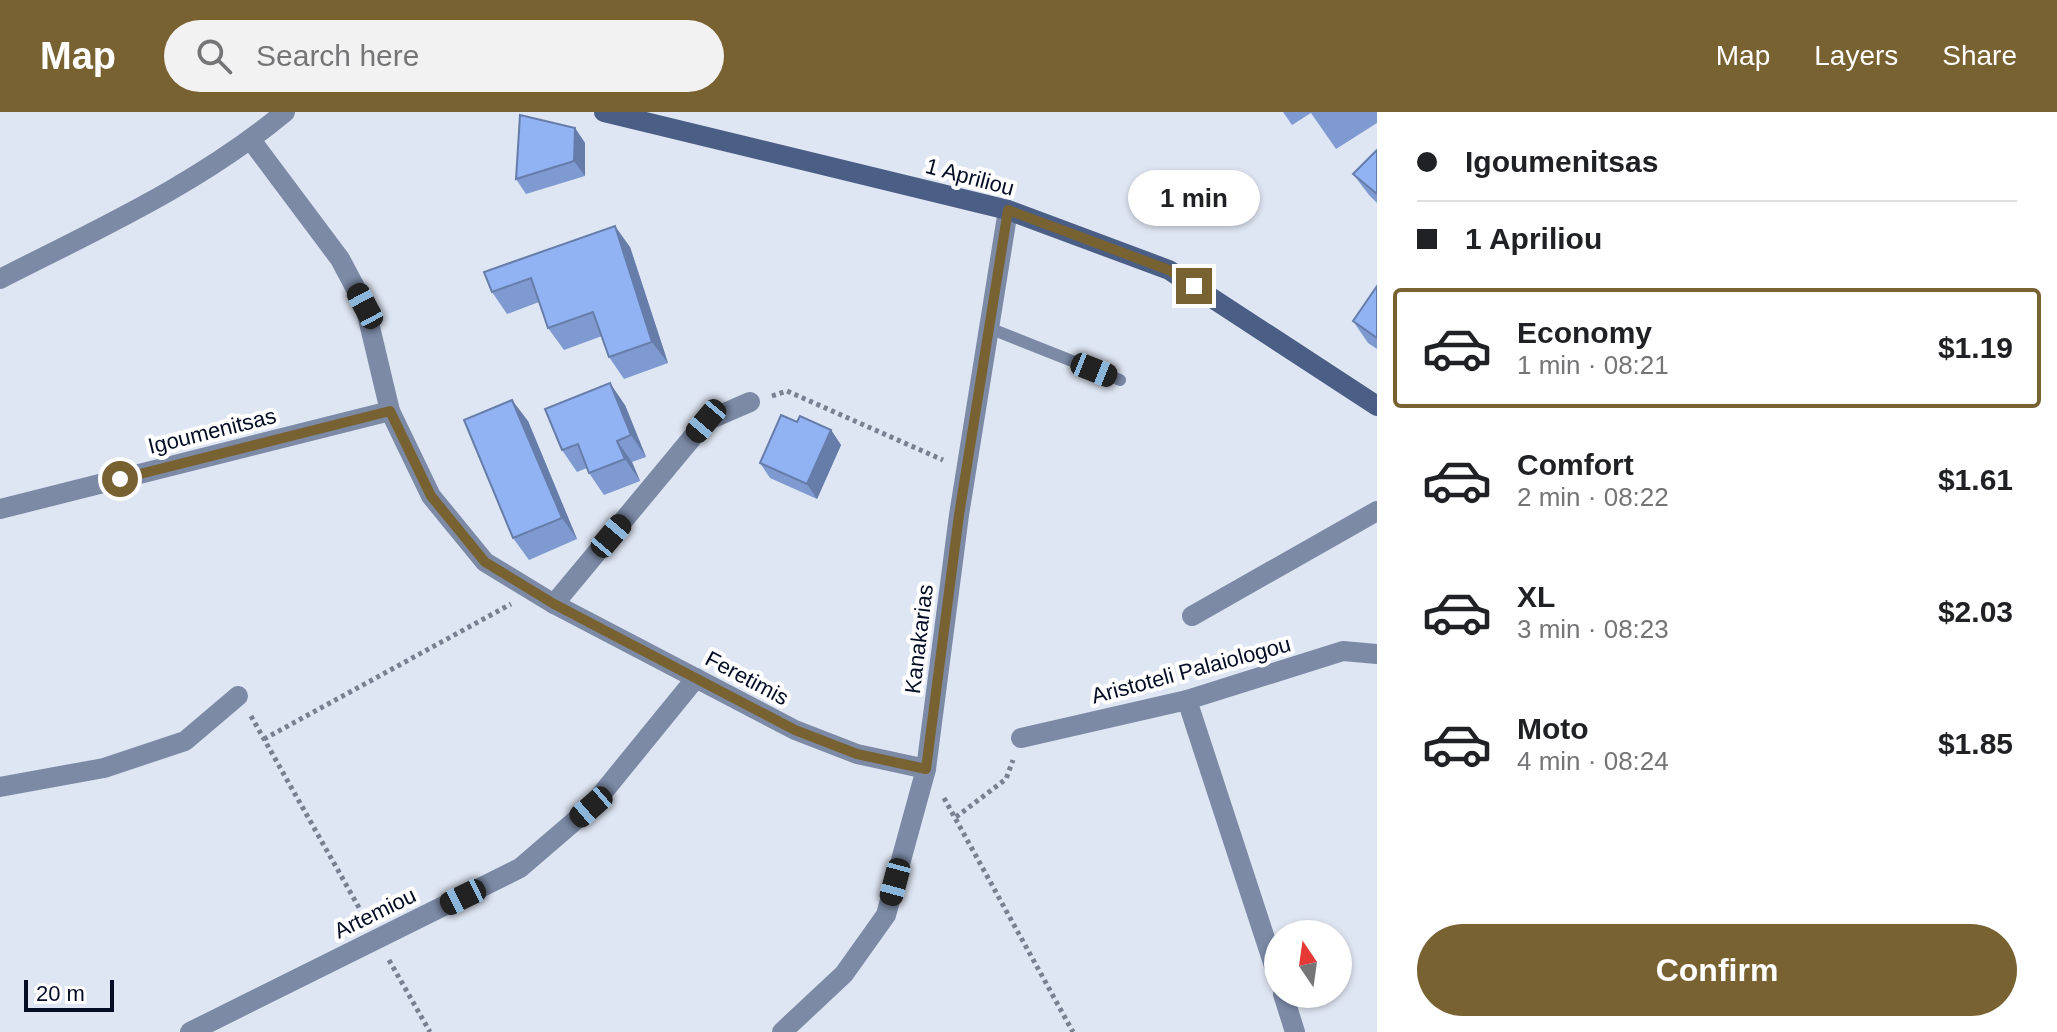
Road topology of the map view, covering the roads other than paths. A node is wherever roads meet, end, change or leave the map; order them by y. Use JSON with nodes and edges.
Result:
{"nodes":[{"id":1,"x":285,"y":112,"type":"edge"},
{"id":2,"x":604,"y":112,"type":"edge"},
{"id":3,"x":251,"y":140,"type":"junction"},
{"id":4,"x":1008,"y":210,"type":"junction"},
{"id":5,"x":0,"y":279,"type":"edge"},
{"id":6,"x":989,"y":328,"type":"junction"},
{"id":7,"x":1120,"y":380,"type":"dead end"},
{"id":8,"x":750,"y":402,"type":"road end"},
{"id":9,"x":1377,"y":406,"type":"edge"},
{"id":10,"x":390,"y":411,"type":"junction"},
{"id":11,"x":0,"y":509,"type":"edge"},
{"id":12,"x":1377,"y":511,"type":"edge"},
{"id":13,"x":554,"y":604,"type":"junction"},
{"id":14,"x":1192,"y":616,"type":"dead end"},
{"id":15,"x":1376,"y":652,"type":"edge"},
{"id":16,"x":696,"y":678,"type":"junction"},
{"id":17,"x":238,"y":696,"type":"road end"},
{"id":18,"x":1187,"y":700,"type":"junction"},
{"id":19,"x":1021,"y":738,"type":"road end"},
{"id":20,"x":926,"y":769,"type":"junction"},
{"id":21,"x":0,"y":787,"type":"edge"},
{"id":22,"x":1264,"y":935,"type":"edge"},
{"id":23,"x":1287,"y":1008,"type":"edge"},
{"id":24,"x":190,"y":1032,"type":"edge"},
{"id":25,"x":782,"y":1032,"type":"edge"},
{"id":26,"x":1295,"y":1032,"type":"edge"}],
"edges":[{"from":1,"to":3,"type":"street"},
{"from":2,"to":4,"type":"main road","name":"1 Apriliou"},
{"from":3,"to":5,"type":"street"},
{"from":3,"to":10,"type":"street","name":"Feretimis"},
{"from":4,"to":6,"type":"street","name":"Kanakarias"},
{"from":4,"to":9,"type":"main road","name":"1 Apriliou"},
{"from":6,"to":7,"type":"lane"},
{"from":6,"to":20,"type":"street","name":"Kanakarias"},
{"from":8,"to":13,"type":"street"},
{"from":10,"to":11,"type":"street","name":"Igoumenitsas"},
{"from":10,"to":13,"type":"street","name":"Feretimis"},
{"from":12,"to":14,"type":"street"},
{"from":13,"to":16,"type":"street","name":"Feretimis"},
{"from":15,"to":18,"type":"street","name":"Aristoteli Palaiologou"},
{"from":16,"to":20,"type":"street","name":"Feretimis"},
{"from":16,"to":24,"type":"street","name":"Artemiou"},
{"from":17,"to":21,"type":"street"},
{"from":18,"to":19,"type":"street","name":"Aristoteli Palaiologou"},
{"from":18,"to":22,"type":"street"},
{"from":20,"to":25,"type":"street","name":"Kanakarias"},
{"from":23,"to":26,"type":"street"}]}
